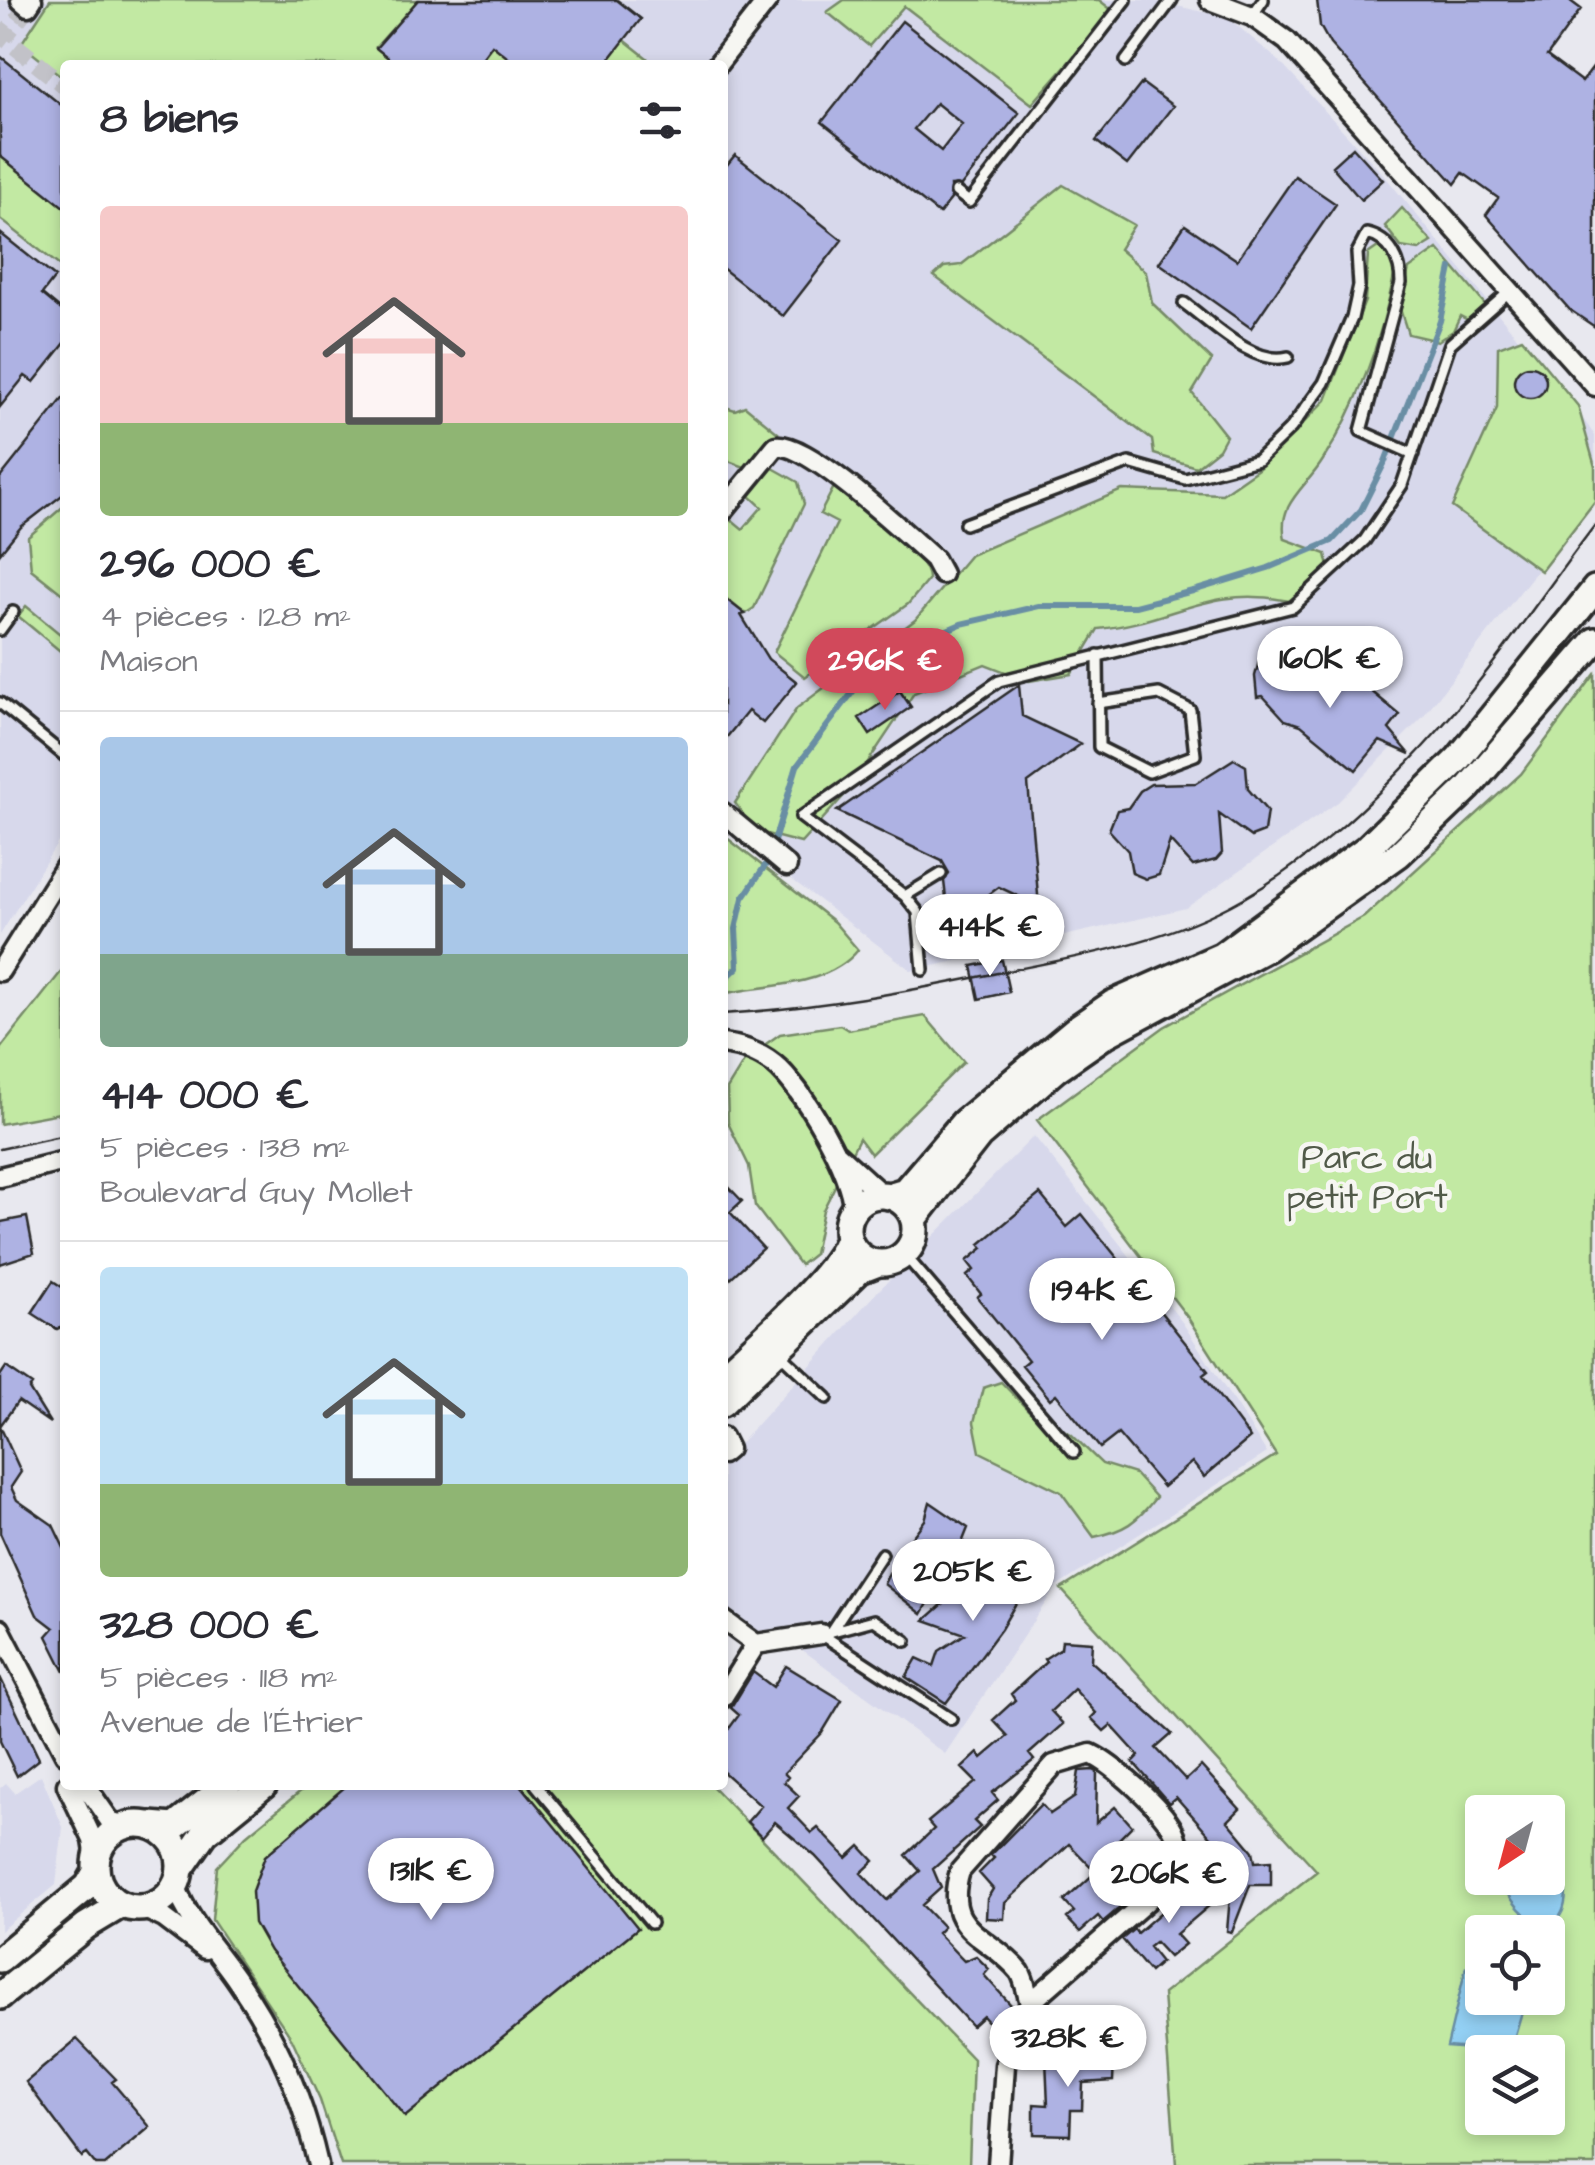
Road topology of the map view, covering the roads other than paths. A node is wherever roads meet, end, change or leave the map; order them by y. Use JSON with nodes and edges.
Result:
{"nodes":[{"id":1,"x":21,"y":0,"type":"edge"},
{"id":2,"x":32,"y":0,"type":"edge"},
{"id":3,"x":768,"y":0,"type":"edge"},
{"id":4,"x":1126,"y":0,"type":"edge"},
{"id":5,"x":1172,"y":0,"type":"edge"},
{"id":6,"x":1210,"y":0,"type":"edge"},
{"id":7,"x":1257,"y":8,"type":"edge"},
{"id":8,"x":721,"y":60,"type":"edge"},
{"id":9,"x":1126,"y":61,"type":"dead end"},
{"id":10,"x":956,"y":192,"type":"dead end"},
{"id":11,"x":1512,"y":289,"type":"junction"},
{"id":12,"x":1184,"y":303,"type":"dead end"},
{"id":13,"x":1288,"y":357,"type":"dead end"},
{"id":14,"x":1595,"y":386,"type":"edge"},
{"id":15,"x":1412,"y":454,"type":"junction"},
{"id":16,"x":728,"y":505,"type":"edge"},
{"id":17,"x":965,"y":524,"type":"dead end"},
{"id":18,"x":942,"y":574,"type":"dead end"},
{"id":19,"x":1595,"y":589,"type":"edge"},
{"id":20,"x":13,"y":612,"type":"dead end"},
{"id":21,"x":0,"y":630,"type":"edge"},
{"id":22,"x":1595,"y":641,"type":"edge"},
{"id":23,"x":1098,"y":655,"type":"junction"},
{"id":24,"x":0,"y":702,"type":"edge"},
{"id":25,"x":1098,"y":703,"type":"junction"},
{"id":26,"x":60,"y":752,"type":"edge"},
{"id":27,"x":728,"y":817,"type":"edge"},
{"id":28,"x":787,"y":866,"type":"dead end"},
{"id":29,"x":941,"y":874,"type":"dead end"},
{"id":30,"x":60,"y":875,"type":"edge"},
{"id":31,"x":904,"y":896,"type":"junction"},
{"id":32,"x":923,"y":970,"type":"dead end"},
{"id":33,"x":0,"y":971,"type":"edge"},
{"id":34,"x":728,"y":1046,"type":"edge"},
{"id":35,"x":834,"y":1151,"type":"junction"},
{"id":36,"x":60,"y":1162,"type":"edge"},
{"id":37,"x":0,"y":1178,"type":"edge"},
{"id":38,"x":885,"y":1195,"type":"junction"},
{"id":39,"x":853,"y":1209,"type":"junction"},
{"id":40,"x":914,"y":1219,"type":"junction"},
{"id":41,"x":848,"y":1237,"type":"junction"},
{"id":42,"x":904,"y":1254,"type":"junction"},
{"id":43,"x":878,"y":1263,"type":"junction"},
{"id":44,"x":779,"y":1353,"type":"junction"},
{"id":45,"x":728,"y":1370,"type":"edge"},
{"id":46,"x":827,"y":1398,"type":"dead end"},
{"id":47,"x":728,"y":1399,"type":"edge"},
{"id":48,"x":1074,"y":1452,"type":"dead end"},
{"id":49,"x":882,"y":1554,"type":"dead end"},
{"id":50,"x":728,"y":1623,"type":"edge"},
{"id":51,"x":0,"y":1629,"type":"edge"},
{"id":52,"x":826,"y":1633,"type":"junction"},
{"id":53,"x":906,"y":1641,"type":"dead end"},
{"id":54,"x":756,"y":1644,"type":"junction"},
{"id":55,"x":728,"y":1688,"type":"edge"},
{"id":56,"x":951,"y":1719,"type":"dead end"},
{"id":57,"x":60,"y":1742,"type":"edge"},
{"id":58,"x":70,"y":1790,"type":"edge"},
{"id":59,"x":88,"y":1790,"type":"edge"},
{"id":60,"x":222,"y":1790,"type":"edge"},
{"id":61,"x":258,"y":1790,"type":"edge"},
{"id":62,"x":540,"y":1790,"type":"edge"},
{"id":63,"x":137,"y":1826,"type":"junction"},
{"id":64,"x":96,"y":1865,"type":"junction"},
{"id":65,"x":178,"y":1878,"type":"junction"},
{"id":66,"x":132,"y":1907,"type":"junction"},
{"id":67,"x":651,"y":1922,"type":"dead end"},
{"id":68,"x":0,"y":1960,"type":"edge"},
{"id":69,"x":223,"y":1962,"type":"junction"},
{"id":70,"x":0,"y":1996,"type":"edge"},
{"id":71,"x":1030,"y":2003,"type":"junction"},
{"id":72,"x":318,"y":2165,"type":"edge"},
{"id":73,"x":998,"y":2165,"type":"edge"}],
"edges":[{"from":1,"to":2,"type":"street"},
{"from":3,"to":8,"type":"street"},
{"from":4,"to":10,"type":"lane"},
{"from":5,"to":9,"type":"lane"},
{"from":6,"to":7,"type":"street"},
{"from":7,"to":11,"type":"street"},
{"from":11,"to":14,"type":"street"},
{"from":11,"to":15,"type":"lane"},
{"from":12,"to":13,"type":"lane"},
{"from":15,"to":17,"type":"lane"},
{"from":15,"to":23,"type":"lane"},
{"from":16,"to":18,"type":"street"},
{"from":19,"to":38,"type":"main road"},
{"from":20,"to":21,"type":"lane"},
{"from":22,"to":40,"type":"main road"},
{"from":23,"to":25,"type":"lane"},
{"from":23,"to":31,"type":"lane"},
{"from":24,"to":26,"type":"lane"},
{"from":25,"to":25,"type":"lane"},
{"from":27,"to":28,"type":"street"},
{"from":29,"to":31,"type":"lane"},
{"from":30,"to":33,"type":"street"},
{"from":31,"to":32,"type":"lane"},
{"from":34,"to":35,"type":"street"},
{"from":35,"to":38,"type":"street"},
{"from":35,"to":39,"type":"street"},
{"from":36,"to":37,"type":"street"},
{"from":38,"to":39,"type":"main road"},
{"from":38,"to":40,"type":"main road"},
{"from":39,"to":41,"type":"main road"},
{"from":40,"to":42,"type":"main road"},
{"from":41,"to":43,"type":"main road"},
{"from":41,"to":45,"type":"main road"},
{"from":42,"to":43,"type":"main road"},
{"from":42,"to":48,"type":"lane"},
{"from":43,"to":44,"type":"main road"},
{"from":44,"to":46,"type":"lane"},
{"from":44,"to":47,"type":"main road"},
{"from":49,"to":52,"type":"lane"},
{"from":50,"to":54,"type":"street"},
{"from":51,"to":57,"type":"street"},
{"from":52,"to":53,"type":"lane"},
{"from":52,"to":54,"type":"street"},
{"from":52,"to":56,"type":"lane"},
{"from":54,"to":55,"type":"street"},
{"from":58,"to":64,"type":"street"},
{"from":59,"to":63,"type":"street"},
{"from":60,"to":63,"type":"main road"},
{"from":61,"to":65,"type":"main road"},
{"from":62,"to":67,"type":"lane"},
{"from":63,"to":64,"type":"main road"},
{"from":63,"to":65,"type":"main road"},
{"from":64,"to":66,"type":"main road"},
{"from":64,"to":68,"type":"main road"},
{"from":65,"to":66,"type":"main road"},
{"from":65,"to":69,"type":"street"},
{"from":66,"to":69,"type":"street"},
{"from":66,"to":70,"type":"main road"},
{"from":69,"to":72,"type":"street"},
{"from":71,"to":71,"type":"street"},
{"from":71,"to":73,"type":"street"}]}
